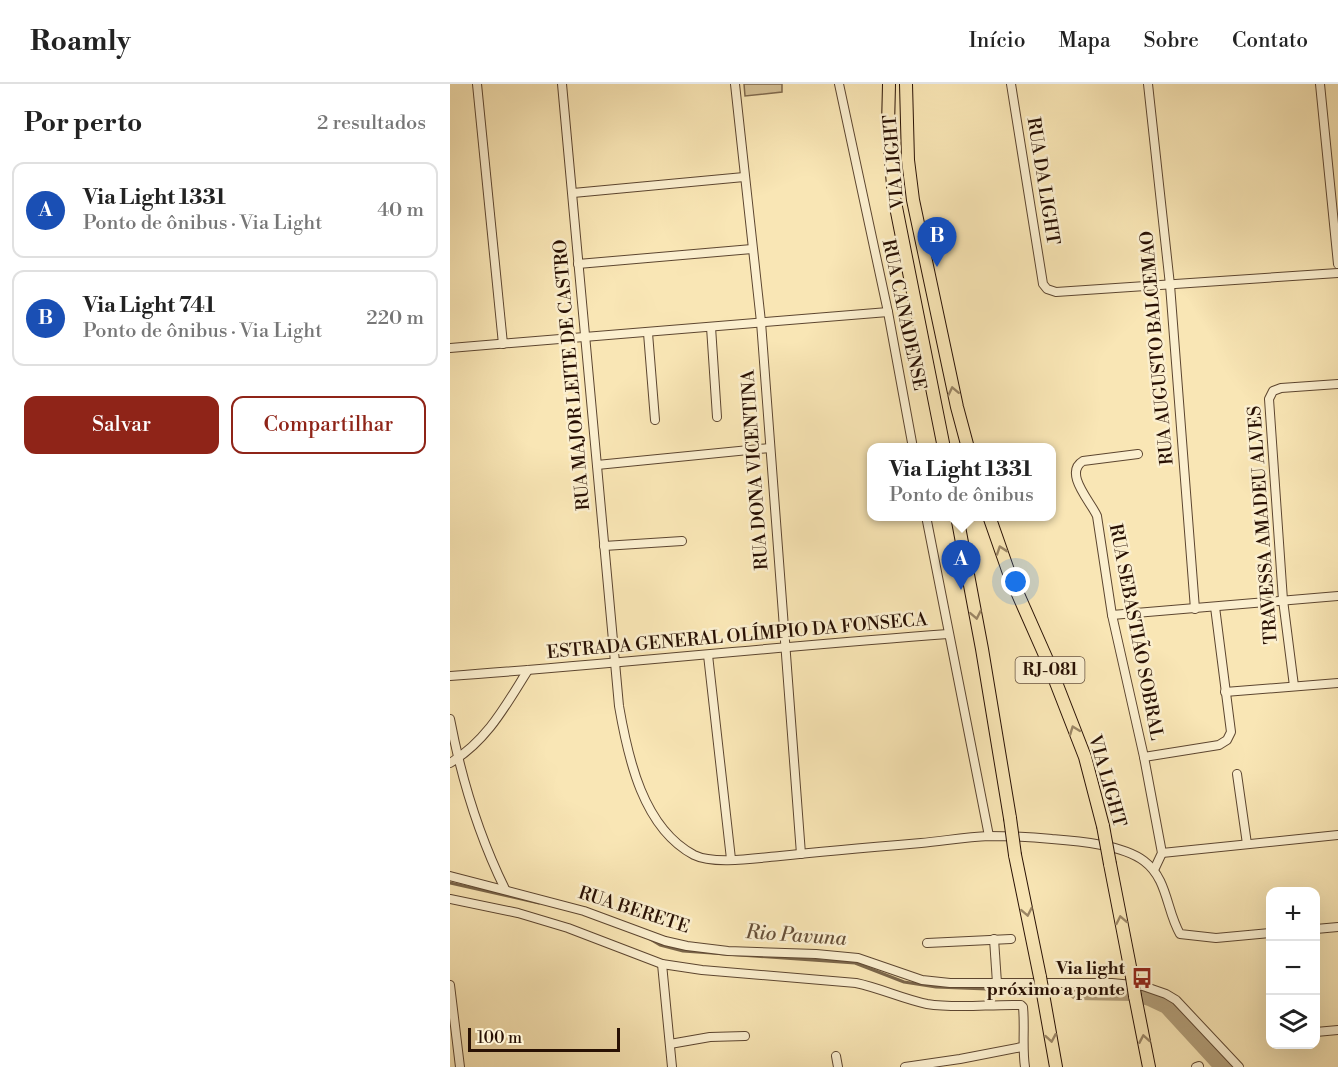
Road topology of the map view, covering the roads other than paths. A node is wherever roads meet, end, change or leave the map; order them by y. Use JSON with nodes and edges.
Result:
{"nodes":[{"id":1,"x":477,"y":84,"type":"edge"},
{"id":2,"x":562,"y":84,"type":"edge"},
{"id":3,"x":735,"y":84,"type":"edge"},
{"id":4,"x":839,"y":84,"type":"edge"},
{"id":5,"x":889,"y":84,"type":"edge"},
{"id":6,"x":906,"y":84,"type":"edge"},
{"id":7,"x":1011,"y":84,"type":"edge"},
{"id":8,"x":1148,"y":84,"type":"edge"},
{"id":9,"x":1320,"y":84,"type":"edge"},
{"id":10,"x":744,"y":177,"type":"junction"},
{"id":11,"x":573,"y":193,"type":"junction"},
{"id":12,"x":752,"y":249,"type":"junction"},
{"id":13,"x":578,"y":264,"type":"junction"},
{"id":14,"x":1338,"y":264,"type":"edge"},
{"id":15,"x":1338,"y":273,"type":"edge"},
{"id":16,"x":1170,"y":285,"type":"junction"},
{"id":17,"x":888,"y":312,"type":"junction"},
{"id":18,"x":760,"y":322,"type":"junction"},
{"id":19,"x":711,"y":327,"type":"junction"},
{"id":20,"x":648,"y":333,"type":"junction"},
{"id":21,"x":585,"y":337,"type":"junction"},
{"id":22,"x":503,"y":344,"type":"junction"},
{"id":23,"x":450,"y":348,"type":"edge"},
{"id":24,"x":1338,"y":384,"type":"edge"},
{"id":25,"x":717,"y":417,"type":"dead end"},
{"id":26,"x":655,"y":420,"type":"dead end"},
{"id":27,"x":912,"y":443,"type":"edge"},
{"id":28,"x":943,"y":443,"type":"edge"},
{"id":29,"x":967,"y":443,"type":"edge"},
{"id":30,"x":770,"y":448,"type":"junction"},
{"id":31,"x":1138,"y":454,"type":"dead end"},
{"id":32,"x":597,"y":465,"type":"junction"},
{"id":33,"x":927,"y":521,"type":"edge"},
{"id":34,"x":958,"y":521,"type":"edge"},
{"id":35,"x":991,"y":521,"type":"edge"},
{"id":36,"x":681,"y":541,"type":"dead end"},
{"id":37,"x":604,"y":546,"type":"junction"},
{"id":38,"x":1338,"y":596,"type":"edge"},
{"id":39,"x":1282,"y":600,"type":"junction"},
{"id":40,"x":1215,"y":607,"type":"junction"},
{"id":41,"x":1195,"y":609,"type":"junction"},
{"id":42,"x":1112,"y":615,"type":"junction"},
{"id":43,"x":948,"y":634,"type":"junction"},
{"id":44,"x":785,"y":646,"type":"junction"},
{"id":45,"x":708,"y":655,"type":"junction"},
{"id":46,"x":615,"y":662,"type":"junction"},
{"id":47,"x":528,"y":670,"type":"junction"},
{"id":48,"x":450,"y":676,"type":"edge"},
{"id":49,"x":1338,"y":683,"type":"edge"},
{"id":50,"x":1294,"y":686,"type":"junction"},
{"id":51,"x":1225,"y":692,"type":"junction"},
{"id":52,"x":450,"y":719,"type":"edge"},
{"id":53,"x":1144,"y":757,"type":"junction"},
{"id":54,"x":454,"y":760,"type":"edge"},
{"id":55,"x":1237,"y":774,"type":"dead end"},
{"id":56,"x":989,"y":836,"type":"junction"},
{"id":57,"x":1338,"y":836,"type":"edge"},
{"id":58,"x":1247,"y":844,"type":"junction"},
{"id":59,"x":1162,"y":852,"type":"junction"},
{"id":60,"x":801,"y":854,"type":"junction"},
{"id":61,"x":731,"y":859,"type":"junction"},
{"id":62,"x":1154,"y":870,"type":"junction"},
{"id":63,"x":450,"y":876,"type":"edge"},
{"id":64,"x":505,"y":889,"type":"junction"},
{"id":65,"x":450,"y":899,"type":"edge"},
{"id":66,"x":1338,"y":927,"type":"edge"},
{"id":67,"x":1320,"y":929,"type":"edge"},
{"id":68,"x":1266,"y":933,"type":"edge"},
{"id":69,"x":994,"y":939,"type":"junction"},
{"id":70,"x":1011,"y":939,"type":"dead end"},
{"id":71,"x":927,"y":944,"type":"dead end"},
{"id":72,"x":662,"y":964,"type":"junction"},
{"id":73,"x":997,"y":984,"type":"junction"},
{"id":74,"x":450,"y":985,"type":"edge"},
{"id":75,"x":1338,"y":1030,"type":"edge"},
{"id":76,"x":1320,"y":1032,"type":"edge"},
{"id":77,"x":745,"y":1036,"type":"dead end"},
{"id":78,"x":670,"y":1044,"type":"junction"},
{"id":79,"x":1022,"y":1047,"type":"junction"},
{"id":80,"x":836,"y":1056,"type":"dead end"},
{"id":81,"x":460,"y":1067,"type":"edge"},
{"id":82,"x":672,"y":1067,"type":"edge"},
{"id":83,"x":838,"y":1067,"type":"edge"},
{"id":84,"x":905,"y":1067,"type":"edge"},
{"id":85,"x":1024,"y":1067,"type":"edge"},
{"id":86,"x":1056,"y":1067,"type":"edge"},
{"id":87,"x":1149,"y":1067,"type":"edge"},
{"id":88,"x":1239,"y":1067,"type":"edge"}],
"edges":[{"from":1,"to":22,"type":"street"},
{"from":2,"to":11,"type":"street","name":"RUA MAJOR LEITE DE CASTRO"},
{"from":3,"to":10,"type":"street","name":"RUA DONA VICENTINA"},
{"from":4,"to":17,"type":"street","name":"RUA CANADENSE"},
{"from":5,"to":28,"type":"main road","name":"VIA LIGHT"},
{"from":29,"to":6,"type":"main road","name":"VIA LIGHT","one_way":true},
{"from":7,"to":16,"type":"street","name":"RUA DA LIGHT"},
{"from":8,"to":16,"type":"street","name":"RUA AUGUSTO BALCEMAO"},
{"from":9,"to":14,"type":"street"},
{"from":10,"to":11,"type":"street"},
{"from":10,"to":12,"type":"street","name":"RUA DONA VICENTINA"},
{"from":11,"to":13,"type":"street","name":"RUA MAJOR LEITE DE CASTRO"},
{"from":12,"to":13,"type":"street"},
{"from":12,"to":18,"type":"street","name":"RUA DONA VICENTINA"},
{"from":13,"to":21,"type":"street","name":"RUA MAJOR LEITE DE CASTRO"},
{"from":15,"to":16,"type":"street"},
{"from":16,"to":41,"type":"street","name":"RUA AUGUSTO BALCEMAO"},
{"from":17,"to":18,"type":"street"},
{"from":17,"to":27,"type":"street","name":"RUA CANADENSE"},
{"from":18,"to":19,"type":"street"},
{"from":18,"to":30,"type":"street","name":"RUA DONA VICENTINA"},
{"from":19,"to":20,"type":"street"},
{"from":19,"to":25,"type":"street"},
{"from":20,"to":21,"type":"street"},
{"from":20,"to":26,"type":"street"},
{"from":21,"to":22,"type":"street"},
{"from":21,"to":32,"type":"street","name":"RUA MAJOR LEITE DE CASTRO"},
{"from":22,"to":23,"type":"street"},
{"from":24,"to":39,"type":"street","name":"TRAVESSA AMADEU ALVES"},
{"from":30,"to":32,"type":"street"},
{"from":30,"to":44,"type":"street","name":"RUA DONA VICENTINA"},
{"from":31,"to":42,"type":"street","name":"RUA SEBASTIÃO SOBRAL"},
{"from":32,"to":37,"type":"street","name":"RUA MAJOR LEITE DE CASTRO"},
{"from":33,"to":43,"type":"street"},
{"from":34,"to":86,"type":"main road","one_way":true,"bridge":true},
{"from":87,"to":35,"type":"main road","name":"VIA LIGHT","number":"RJ-081","one_way":true,"bridge":true},
{"from":36,"to":37,"type":"street"},
{"from":37,"to":46,"type":"street","name":"RUA MAJOR LEITE DE CASTRO"},
{"from":38,"to":39,"type":"street"},
{"from":39,"to":40,"type":"street"},
{"from":39,"to":50,"type":"street","name":"TRAVESSA AMADEU ALVES"},
{"from":40,"to":41,"type":"street"},
{"from":40,"to":51,"type":"street"},
{"from":41,"to":42,"type":"street"},
{"from":42,"to":53,"type":"street","name":"RUA SEBASTIÃO SOBRAL"},
{"from":43,"to":44,"type":"street","name":"ESTRADA GENERAL OLÍMPIO DA FONSECA"},
{"from":43,"to":56,"type":"street"},
{"from":44,"to":45,"type":"street","name":"ESTRADA GENERAL OLÍMPIO DA FONSECA"},
{"from":44,"to":60,"type":"street","name":"RUA DONA VICENTINA"},
{"from":45,"to":46,"type":"street","name":"ESTRADA GENERAL OLÍMPIO DA FONSECA"},
{"from":45,"to":61,"type":"street"},
{"from":46,"to":47,"type":"street","name":"ESTRADA GENERAL OLÍMPIO DA FONSECA"},
{"from":46,"to":61,"type":"street","name":"RUA MAJOR LEITE DE CASTRO"},
{"from":47,"to":48,"type":"street","name":"ESTRADA GENERAL OLÍMPIO DA FONSECA"},
{"from":47,"to":54,"type":"street","name":"ESTRADA GENERAL OLÍMPIO DA FONSECA"},
{"from":49,"to":50,"type":"street"},
{"from":50,"to":51,"type":"street"},
{"from":51,"to":53,"type":"street"},
{"from":52,"to":54,"type":"street"},
{"from":53,"to":59,"type":"street","name":"RUA SEBASTIÃO SOBRAL"},
{"from":54,"to":64,"type":"street"},
{"from":55,"to":58,"type":"street"},
{"from":56,"to":60,"type":"street","name":"RUA MAJOR LEITE DE CASTRO"},
{"from":56,"to":62,"type":"street","name":"RUA MAJOR LEITE DE CASTRO"},
{"from":57,"to":58,"type":"street"},
{"from":58,"to":59,"type":"street"},
{"from":59,"to":62,"type":"street"},
{"from":60,"to":61,"type":"street","name":"RUA MAJOR LEITE DE CASTRO"},
{"from":62,"to":68,"type":"street"},
{"from":63,"to":64,"type":"street","name":"RUA BERETE"},
{"from":64,"to":73,"type":"street","name":"RUA BERETE"},
{"from":65,"to":72,"type":"street","name":"RUA BERETE"},
{"from":66,"to":67,"type":"street"},
{"from":69,"to":70,"type":"street"},
{"from":69,"to":71,"type":"street"},
{"from":69,"to":73,"type":"street"},
{"from":72,"to":78,"type":"street"},
{"from":72,"to":79,"type":"street","name":"RUA BERETE"},
{"from":73,"to":88,"type":"street","name":"RUA BERETE"},
{"from":74,"to":81,"type":"street"},
{"from":75,"to":76,"type":"street"},
{"from":77,"to":78,"type":"street"},
{"from":78,"to":82,"type":"street"},
{"from":79,"to":84,"type":"street"},
{"from":79,"to":85,"type":"street"},
{"from":80,"to":83,"type":"street"}]}
